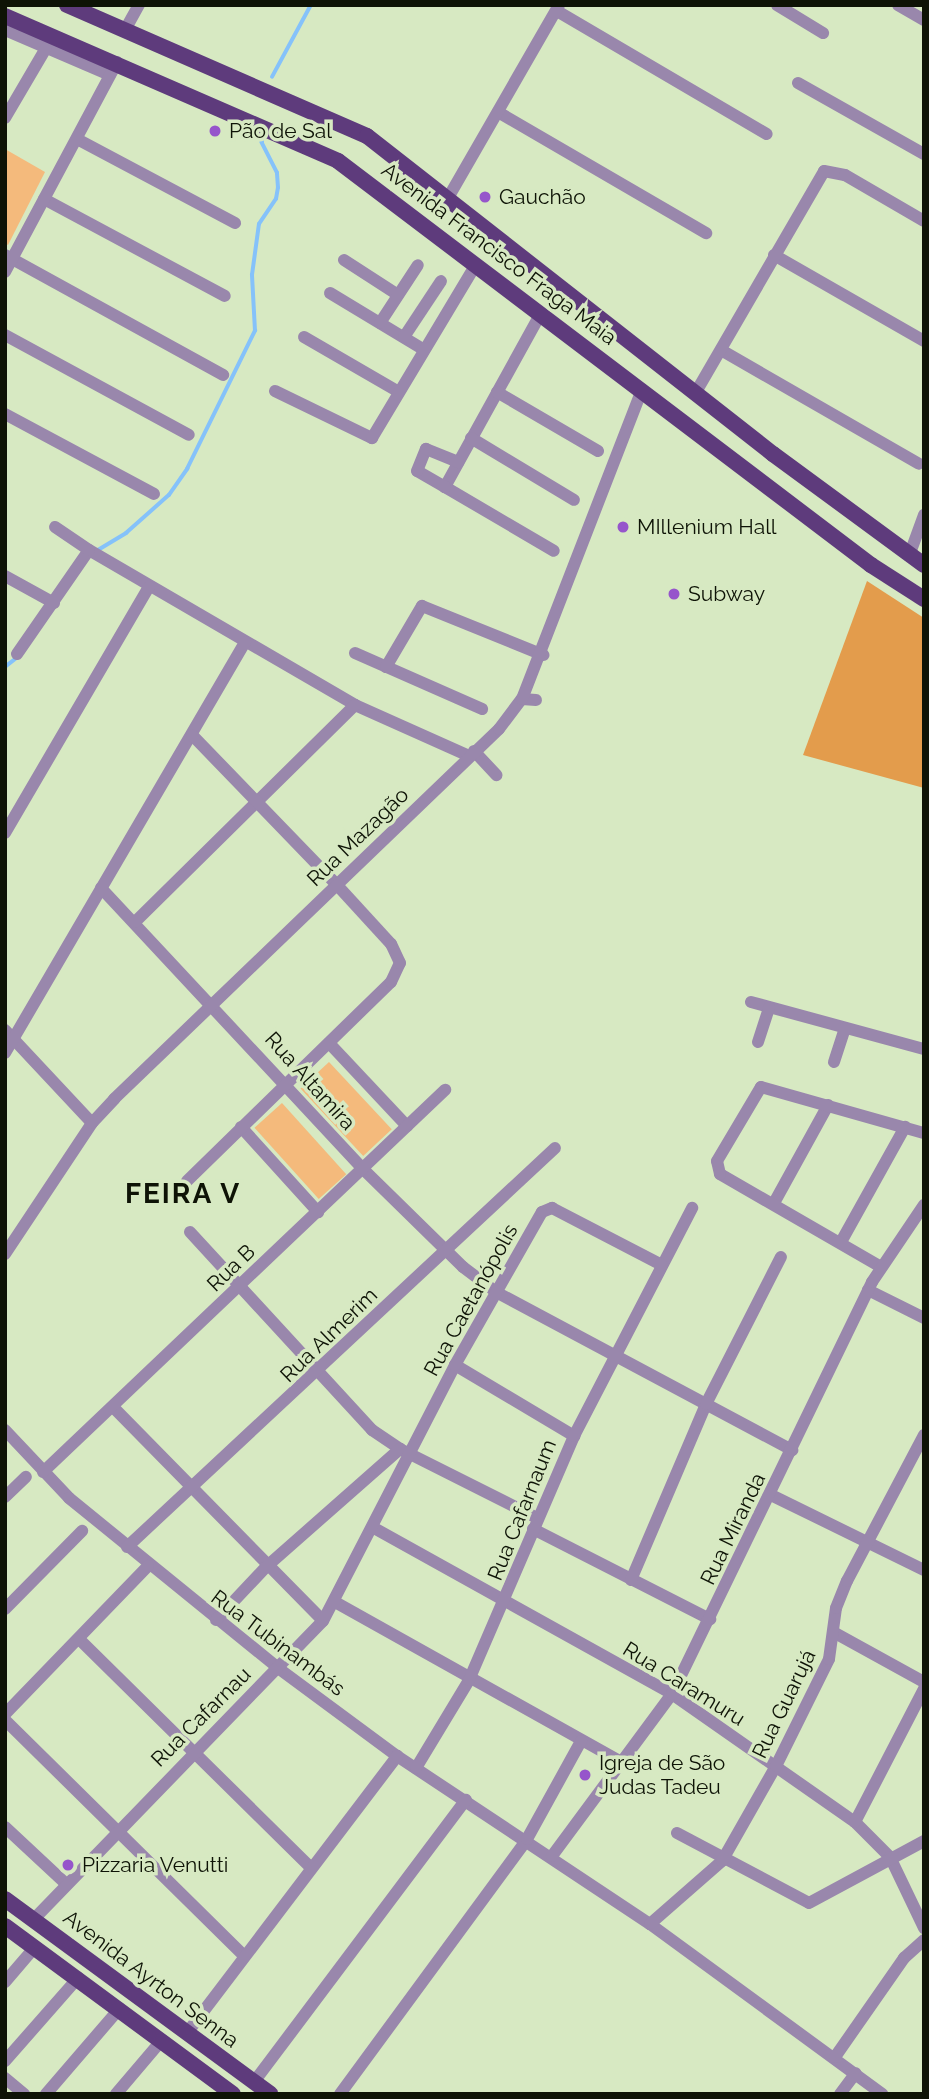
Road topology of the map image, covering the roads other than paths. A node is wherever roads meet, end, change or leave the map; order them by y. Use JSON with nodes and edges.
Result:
{"nodes":[{"id":1,"x":67,"y":5,"type":"edge"},
{"id":2,"x":139,"y":5,"type":"edge"},
{"id":3,"x":777,"y":5,"type":"edge"},
{"id":4,"x":898,"y":5,"type":"edge"},
{"id":5,"x":558,"y":8,"type":"edge"},
{"id":6,"x":5,"y":16,"type":"edge"},
{"id":7,"x":924,"y":20,"type":"edge"},
{"id":8,"x":5,"y":30,"type":"edge"},
{"id":9,"x":125,"y":30,"type":"junction"},
{"id":10,"x":823,"y":33,"type":"dead end"},
{"id":11,"x":46,"y":48,"type":"junction"},
{"id":12,"x":113,"y":68,"type":"junction"},
{"id":13,"x":798,"y":83,"type":"dead end"},
{"id":14,"x":498,"y":112,"type":"junction"},
{"id":15,"x":5,"y":118,"type":"edge"},
{"id":16,"x":767,"y":134,"type":"dead end"},
{"id":17,"x":77,"y":139,"type":"junction"},
{"id":18,"x":924,"y":153,"type":"edge"},
{"id":19,"x":448,"y":198,"type":"junction"},
{"id":20,"x":44,"y":199,"type":"junction"},
{"id":21,"x":924,"y":221,"type":"edge"},
{"id":22,"x":235,"y":223,"type":"dead end"},
{"id":23,"x":706,"y":233,"type":"dead end"},
{"id":24,"x":774,"y":256,"type":"junction"},
{"id":25,"x":9,"y":257,"type":"edge"},
{"id":26,"x":344,"y":261,"type":"dead end"},
{"id":27,"x":476,"y":264,"type":"junction"},
{"id":28,"x":418,"y":265,"type":"dead end"},
{"id":29,"x":5,"y":272,"type":"edge"},
{"id":30,"x":441,"y":281,"type":"dead end"},
{"id":31,"x":330,"y":293,"type":"dead end"},
{"id":32,"x":398,"y":295,"type":"junction"},
{"id":33,"x":225,"y":296,"type":"dead end"},
{"id":34,"x":541,"y":313,"type":"junction"},
{"id":35,"x":380,"y":323,"type":"junction"},
{"id":36,"x":5,"y":335,"type":"edge"},
{"id":37,"x":304,"y":337,"type":"dead end"},
{"id":38,"x":404,"y":337,"type":"junction"},
{"id":39,"x":924,"y":341,"type":"edge"},
{"id":40,"x":423,"y":349,"type":"junction"},
{"id":41,"x":720,"y":349,"type":"junction"},
{"id":42,"x":223,"y":375,"type":"dead end"},
{"id":43,"x":642,"y":389,"type":"junction"},
{"id":44,"x":275,"y":391,"type":"dead end"},
{"id":45,"x":397,"y":391,"type":"junction"},
{"id":46,"x":497,"y":391,"type":"junction"},
{"id":47,"x":696,"y":392,"type":"junction"},
{"id":48,"x":5,"y":414,"type":"edge"},
{"id":49,"x":189,"y":435,"type":"dead end"},
{"id":50,"x":471,"y":438,"type":"junction"},
{"id":51,"x":598,"y":451,"type":"dead end"},
{"id":52,"x":773,"y":454,"type":"junction"},
{"id":53,"x":458,"y":462,"type":"junction"},
{"id":54,"x":919,"y":464,"type":"dead end"},
{"id":55,"x":765,"y":483,"type":"junction"},
{"id":56,"x":445,"y":486,"type":"junction"},
{"id":57,"x":819,"y":488,"type":"junction"},
{"id":58,"x":154,"y":494,"type":"dead end"},
{"id":59,"x":574,"y":500,"type":"dead end"},
{"id":60,"x":800,"y":511,"type":"junction"},
{"id":61,"x":924,"y":515,"type":"edge"},
{"id":62,"x":55,"y":527,"type":"dead end"},
{"id":63,"x":554,"y":551,"type":"dead end"},
{"id":64,"x":95,"y":554,"type":"junction"},
{"id":65,"x":909,"y":556,"type":"junction"},
{"id":66,"x":924,"y":565,"type":"edge"},
{"id":67,"x":5,"y":576,"type":"edge"},
{"id":68,"x":149,"y":587,"type":"junction"},
{"id":69,"x":924,"y":599,"type":"edge"},
{"id":70,"x":54,"y":603,"type":"junction"},
{"id":71,"x":245,"y":642,"type":"junction"},
{"id":72,"x":355,"y":653,"type":"dead end"},
{"id":73,"x":18,"y":654,"type":"dead end"},
{"id":74,"x":543,"y":655,"type":"junction"},
{"id":75,"x":386,"y":667,"type":"junction"},
{"id":76,"x":522,"y":699,"type":"junction"},
{"id":77,"x":536,"y":699,"type":"dead end"},
{"id":78,"x":355,"y":705,"type":"junction"},
{"id":79,"x":482,"y":709,"type":"dead end"},
{"id":80,"x":192,"y":735,"type":"junction"},
{"id":81,"x":471,"y":754,"type":"junction"},
{"id":82,"x":496,"y":775,"type":"dead end"},
{"id":83,"x":256,"y":801,"type":"junction"},
{"id":84,"x":5,"y":832,"type":"edge"},
{"id":85,"x":336,"y":884,"type":"junction"},
{"id":86,"x":101,"y":888,"type":"junction"},
{"id":87,"x":135,"y":922,"type":"junction"},
{"id":88,"x":751,"y":1002,"type":"dead end"},
{"id":89,"x":212,"y":1003,"type":"junction"},
{"id":90,"x":769,"y":1008,"type":"junction"},
{"id":91,"x":845,"y":1029,"type":"junction"},
{"id":92,"x":9,"y":1034,"type":"edge"},
{"id":93,"x":758,"y":1042,"type":"dead end"},
{"id":94,"x":329,"y":1043,"type":"junction"},
{"id":95,"x":924,"y":1049,"type":"edge"},
{"id":96,"x":5,"y":1053,"type":"edge"},
{"id":97,"x":834,"y":1062,"type":"dead end"},
{"id":98,"x":287,"y":1084,"type":"junction"},
{"id":99,"x":444,"y":1090,"type":"dead end"},
{"id":100,"x":828,"y":1105,"type":"junction"},
{"id":101,"x":92,"y":1123,"type":"junction"},
{"id":102,"x":407,"y":1126,"type":"junction"},
{"id":103,"x":905,"y":1127,"type":"junction"},
{"id":104,"x":241,"y":1128,"type":"junction"},
{"id":105,"x":924,"y":1132,"type":"edge"},
{"id":106,"x":555,"y":1148,"type":"dead end"},
{"id":107,"x":363,"y":1169,"type":"junction"},
{"id":108,"x":187,"y":1181,"type":"dead end"},
{"id":109,"x":774,"y":1203,"type":"junction"},
{"id":110,"x":924,"y":1205,"type":"edge"},
{"id":111,"x":692,"y":1208,"type":"dead end"},
{"id":112,"x":318,"y":1212,"type":"junction"},
{"id":113,"x":190,"y":1232,"type":"dead end"},
{"id":114,"x":841,"y":1242,"type":"junction"},
{"id":115,"x":445,"y":1251,"type":"junction"},
{"id":116,"x":5,"y":1254,"type":"edge"},
{"id":117,"x":782,"y":1257,"type":"dead end"},
{"id":118,"x":662,"y":1265,"type":"junction"},
{"id":119,"x":881,"y":1267,"type":"junction"},
{"id":120,"x":239,"y":1287,"type":"junction"},
{"id":121,"x":869,"y":1290,"type":"junction"},
{"id":122,"x":496,"y":1292,"type":"junction"},
{"id":123,"x":923,"y":1316,"type":"edge"},
{"id":124,"x":615,"y":1357,"type":"junction"},
{"id":125,"x":455,"y":1365,"type":"junction"},
{"id":126,"x":318,"y":1373,"type":"junction"},
{"id":127,"x":705,"y":1404,"type":"junction"},
{"id":128,"x":114,"y":1408,"type":"junction"},
{"id":129,"x":5,"y":1430,"type":"edge"},
{"id":130,"x":924,"y":1435,"type":"edge"},
{"id":131,"x":574,"y":1436,"type":"junction"},
{"id":132,"x":792,"y":1450,"type":"junction"},
{"id":133,"x":407,"y":1451,"type":"junction"},
{"id":134,"x":43,"y":1472,"type":"junction"},
{"id":135,"x":26,"y":1477,"type":"dead end"},
{"id":136,"x":190,"y":1489,"type":"junction"},
{"id":137,"x":771,"y":1495,"type":"junction"},
{"id":138,"x":5,"y":1497,"type":"edge"},
{"id":139,"x":535,"y":1524,"type":"junction"},
{"id":140,"x":374,"y":1528,"type":"junction"},
{"id":141,"x":82,"y":1531,"type":"dead end"},
{"id":142,"x":866,"y":1541,"type":"junction"},
{"id":143,"x":127,"y":1547,"type":"junction"},
{"id":144,"x":148,"y":1566,"type":"junction"},
{"id":145,"x":266,"y":1567,"type":"junction"},
{"id":146,"x":924,"y":1570,"type":"edge"},
{"id":147,"x":631,"y":1580,"type":"junction"},
{"id":148,"x":335,"y":1602,"type":"junction"},
{"id":149,"x":506,"y":1602,"type":"junction"},
{"id":150,"x":5,"y":1609,"type":"edge"},
{"id":151,"x":710,"y":1619,"type":"junction"},
{"id":152,"x":216,"y":1620,"type":"junction"},
{"id":153,"x":323,"y":1621,"type":"junction"},
{"id":154,"x":835,"y":1633,"type":"junction"},
{"id":155,"x":79,"y":1639,"type":"junction"},
{"id":156,"x":278,"y":1668,"type":"junction"},
{"id":157,"x":469,"y":1680,"type":"junction"},
{"id":158,"x":924,"y":1682,"type":"edge"},
{"id":159,"x":924,"y":1689,"type":"edge"},
{"id":160,"x":672,"y":1694,"type":"junction"},
{"id":161,"x":5,"y":1714,"type":"edge"},
{"id":162,"x":5,"y":1720,"type":"edge"},
{"id":163,"x":581,"y":1741,"type":"junction"},
{"id":164,"x":193,"y":1753,"type":"junction"},
{"id":165,"x":397,"y":1756,"type":"junction"},
{"id":166,"x":621,"y":1762,"type":"junction"},
{"id":167,"x":776,"y":1766,"type":"junction"},
{"id":168,"x":416,"y":1768,"type":"junction"},
{"id":169,"x":466,"y":1800,"type":"junction"},
{"id":170,"x":855,"y":1822,"type":"junction"},
{"id":171,"x":5,"y":1827,"type":"edge"},
{"id":172,"x":116,"y":1831,"type":"junction"},
{"id":173,"x":677,"y":1833,"type":"dead end"},
{"id":174,"x":527,"y":1839,"type":"junction"},
{"id":175,"x":924,"y":1841,"type":"edge"},
{"id":176,"x":552,"y":1856,"type":"junction"},
{"id":177,"x":890,"y":1857,"type":"junction"},
{"id":178,"x":722,"y":1861,"type":"junction"},
{"id":179,"x":310,"y":1867,"type":"junction"},
{"id":180,"x":65,"y":1883,"type":"junction"},
{"id":181,"x":5,"y":1899,"type":"edge"},
{"id":182,"x":34,"y":1919,"type":"junction"},
{"id":183,"x":649,"y":1924,"type":"junction"},
{"id":184,"x":5,"y":1926,"type":"edge"},
{"id":185,"x":924,"y":1928,"type":"edge"},
{"id":186,"x":924,"y":1940,"type":"edge"},
{"id":187,"x":34,"y":1948,"type":"junction"},
{"id":188,"x":244,"y":1956,"type":"junction"},
{"id":189,"x":78,"y":1978,"type":"junction"},
{"id":190,"x":5,"y":1982,"type":"edge"},
{"id":191,"x":120,"y":2008,"type":"junction"},
{"id":192,"x":187,"y":2033,"type":"junction"},
{"id":193,"x":162,"y":2040,"type":"junction"},
{"id":194,"x":835,"y":2057,"type":"junction"},
{"id":195,"x":5,"y":2061,"type":"edge"},
{"id":196,"x":856,"y":2073,"type":"junction"},
{"id":197,"x":5,"y":2078,"type":"edge"},
{"id":198,"x":254,"y":2082,"type":"junction"},
{"id":199,"x":24,"y":2094,"type":"edge"},
{"id":200,"x":46,"y":2094,"type":"edge"},
{"id":201,"x":116,"y":2094,"type":"edge"},
{"id":202,"x":233,"y":2094,"type":"edge"},
{"id":203,"x":271,"y":2094,"type":"edge"},
{"id":204,"x":340,"y":2094,"type":"edge"},
{"id":205,"x":840,"y":2094,"type":"edge"},
{"id":206,"x":882,"y":2094,"type":"edge"}],
"edges":[{"from":1,"to":9,"type":"main road","name":"Avenida Francisco Fraga Maia"},
{"from":2,"to":9,"type":"street"},
{"from":3,"to":10,"type":"street"},
{"from":4,"to":7,"type":"street"},
{"from":5,"to":14,"type":"street"},
{"from":5,"to":16,"type":"street"},
{"from":6,"to":12,"type":"main road","name":"Avenida Francisco Fraga Maia"},
{"from":8,"to":11,"type":"street"},
{"from":9,"to":19,"type":"main road","name":"Avenida Francisco Fraga Maia"},
{"from":11,"to":12,"type":"street"},
{"from":11,"to":15,"type":"street"},
{"from":12,"to":17,"type":"street"},
{"from":12,"to":27,"type":"main road","name":"Avenida Francisco Fraga Maia"},
{"from":13,"to":18,"type":"street"},
{"from":14,"to":19,"type":"street"},
{"from":14,"to":23,"type":"street"},
{"from":17,"to":20,"type":"street"},
{"from":17,"to":22,"type":"street"},
{"from":19,"to":47,"type":"main road","name":"Avenida Francisco Fraga Maia"},
{"from":20,"to":25,"type":"street"},
{"from":20,"to":33,"type":"street"},
{"from":21,"to":24,"type":"street"},
{"from":24,"to":39,"type":"street"},
{"from":24,"to":41,"type":"street"},
{"from":25,"to":29,"type":"street"},
{"from":25,"to":42,"type":"street"},
{"from":26,"to":32,"type":"street"},
{"from":27,"to":34,"type":"main road","name":"Avenida Francisco Fraga Maia"},
{"from":27,"to":40,"type":"street"},
{"from":28,"to":32,"type":"street"},
{"from":30,"to":38,"type":"street"},
{"from":31,"to":35,"type":"street"},
{"from":32,"to":35,"type":"street"},
{"from":34,"to":43,"type":"main road","name":"Avenida Francisco Fraga Maia"},
{"from":34,"to":46,"type":"street"},
{"from":35,"to":38,"type":"street"},
{"from":36,"to":49,"type":"street"},
{"from":37,"to":45,"type":"street"},
{"from":38,"to":40,"type":"street"},
{"from":40,"to":45,"type":"street"},
{"from":41,"to":47,"type":"street"},
{"from":41,"to":54,"type":"street"},
{"from":43,"to":55,"type":"main road","name":"Avenida Francisco Fraga Maia"},
{"from":43,"to":74,"type":"street","name":"Rua Mazagão"},
{"from":44,"to":45,"type":"street"},
{"from":46,"to":50,"type":"street"},
{"from":46,"to":51,"type":"street"},
{"from":47,"to":52,"type":"main road","name":"Avenida Francisco Fraga Maia"},
{"from":48,"to":58,"type":"street"},
{"from":50,"to":53,"type":"street"},
{"from":50,"to":59,"type":"street"},
{"from":52,"to":55,"type":"main road"},
{"from":52,"to":57,"type":"main road","name":"Avenida Francisco Fraga Maia"},
{"from":53,"to":56,"type":"street"},
{"from":53,"to":56,"type":"street"},
{"from":55,"to":60,"type":"main road","name":"Avenida Francisco Fraga Maia"},
{"from":56,"to":63,"type":"street"},
{"from":57,"to":60,"type":"main road"},
{"from":57,"to":65,"type":"main road","name":"Avenida Francisco Fraga Maia"},
{"from":60,"to":69,"type":"main road","name":"Avenida Francisco Fraga Maia"},
{"from":61,"to":65,"type":"street"},
{"from":62,"to":64,"type":"street"},
{"from":64,"to":68,"type":"street"},
{"from":64,"to":70,"type":"street"},
{"from":65,"to":66,"type":"main road","name":"Avenida Francisco Fraga Maia"},
{"from":67,"to":70,"type":"street"},
{"from":68,"to":71,"type":"street"},
{"from":68,"to":84,"type":"street"},
{"from":70,"to":73,"type":"street"},
{"from":71,"to":78,"type":"street"},
{"from":71,"to":80,"type":"street"},
{"from":72,"to":75,"type":"street"},
{"from":74,"to":75,"type":"street"},
{"from":74,"to":76,"type":"street","name":"Rua Mazagão"},
{"from":75,"to":79,"type":"street"},
{"from":76,"to":77,"type":"street"},
{"from":76,"to":81,"type":"street","name":"Rua Mazagão"},
{"from":78,"to":81,"type":"street"},
{"from":78,"to":83,"type":"street"},
{"from":80,"to":83,"type":"street"},
{"from":80,"to":86,"type":"street"},
{"from":81,"to":82,"type":"street"},
{"from":81,"to":85,"type":"street","name":"Rua Mazagão"},
{"from":83,"to":85,"type":"street"},
{"from":83,"to":87,"type":"street"},
{"from":85,"to":89,"type":"street","name":"Rua Mazagão"},
{"from":85,"to":94,"type":"street"},
{"from":86,"to":87,"type":"street","name":"Rua Altamira"},
{"from":86,"to":92,"type":"street"},
{"from":87,"to":89,"type":"street","name":"Rua Altamira"},
{"from":88,"to":90,"type":"street"},
{"from":89,"to":98,"type":"street","name":"Rua Altamira"},
{"from":89,"to":101,"type":"street","name":"Rua Mazagão"},
{"from":90,"to":91,"type":"street"},
{"from":90,"to":93,"type":"street"},
{"from":91,"to":95,"type":"street"},
{"from":91,"to":97,"type":"street"},
{"from":92,"to":96,"type":"street"},
{"from":92,"to":101,"type":"street"},
{"from":94,"to":98,"type":"street"},
{"from":94,"to":102,"type":"street"},
{"from":98,"to":104,"type":"street"},
{"from":98,"to":107,"type":"street","name":"Rua Altamira"},
{"from":99,"to":102,"type":"street","name":"Rua B"},
{"from":100,"to":103,"type":"street"},
{"from":100,"to":109,"type":"street"},
{"from":100,"to":109,"type":"street"},
{"from":101,"to":116,"type":"street","name":"Rua Mazagão"},
{"from":102,"to":107,"type":"street","name":"Rua B"},
{"from":103,"to":105,"type":"street"},
{"from":103,"to":114,"type":"street"},
{"from":104,"to":108,"type":"street"},
{"from":104,"to":112,"type":"street"},
{"from":106,"to":115,"type":"street","name":"Rua Almerim"},
{"from":107,"to":112,"type":"street","name":"Rua B"},
{"from":107,"to":115,"type":"street","name":"Rua Altamira"},
{"from":109,"to":114,"type":"street"},
{"from":110,"to":119,"type":"street","name":"Rua Miranda"},
{"from":111,"to":118,"type":"street","name":"Rua Cafarnaum"},
{"from":112,"to":120,"type":"street","name":"Rua B"},
{"from":113,"to":120,"type":"street"},
{"from":114,"to":119,"type":"street"},
{"from":115,"to":122,"type":"street","name":"Rua Altamira"},
{"from":115,"to":126,"type":"street","name":"Rua Almerim"},
{"from":117,"to":127,"type":"street"},
{"from":118,"to":122,"type":"street","name":"Rua Caetanópolis"},
{"from":118,"to":124,"type":"street","name":"Rua Cafarnaum"},
{"from":119,"to":121,"type":"street","name":"Rua Miranda"},
{"from":120,"to":126,"type":"street"},
{"from":120,"to":128,"type":"street","name":"Rua B"},
{"from":121,"to":123,"type":"street"},
{"from":121,"to":132,"type":"street","name":"Rua Miranda"},
{"from":122,"to":124,"type":"street","name":"Rua Altamira"},
{"from":122,"to":125,"type":"street","name":"Rua Caetanópolis"},
{"from":124,"to":127,"type":"street","name":"Rua Altamira"},
{"from":124,"to":131,"type":"street","name":"Rua Cafarnaum"},
{"from":125,"to":131,"type":"street"},
{"from":125,"to":133,"type":"street","name":"Rua Caetanópolis"},
{"from":126,"to":133,"type":"street"},
{"from":126,"to":136,"type":"street","name":"Rua Almerim"},
{"from":127,"to":132,"type":"street","name":"Rua Altamira"},
{"from":127,"to":147,"type":"street"},
{"from":128,"to":134,"type":"street","name":"Rua B"},
{"from":128,"to":136,"type":"street"},
{"from":129,"to":134,"type":"street","name":"Rua Tubinambás"},
{"from":130,"to":142,"type":"street","name":"Rua Guarujá"},
{"from":131,"to":139,"type":"street","name":"Rua Cafarnaum"},
{"from":132,"to":137,"type":"street","name":"Rua Miranda"},
{"from":133,"to":139,"type":"street"},
{"from":133,"to":140,"type":"street","name":"Rua Caetanópolis"},
{"from":133,"to":145,"type":"street"},
{"from":134,"to":143,"type":"street","name":"Rua Tubinambás"},
{"from":135,"to":138,"type":"street"},
{"from":136,"to":143,"type":"street","name":"Rua Almerim"},
{"from":136,"to":145,"type":"street"},
{"from":137,"to":142,"type":"street"},
{"from":137,"to":151,"type":"street","name":"Rua Miranda"},
{"from":139,"to":147,"type":"street"},
{"from":139,"to":149,"type":"street","name":"Rua Cafarnaum"},
{"from":140,"to":148,"type":"street","name":"Rua Cafarnau"},
{"from":140,"to":149,"type":"street","name":"Rua Caramuru"},
{"from":141,"to":150,"type":"street"},
{"from":142,"to":146,"type":"street"},
{"from":142,"to":154,"type":"street","name":"Rua Guarujá"},
{"from":143,"to":144,"type":"street","name":"Rua Tubinambás"},
{"from":144,"to":152,"type":"street","name":"Rua Tubinambás"},
{"from":144,"to":155,"type":"street"},
{"from":145,"to":152,"type":"street"},
{"from":145,"to":153,"type":"street"},
{"from":147,"to":151,"type":"street"},
{"from":148,"to":153,"type":"street","name":"Rua Cafarnau"},
{"from":148,"to":157,"type":"street"},
{"from":149,"to":157,"type":"street","name":"Rua Cafarnaum"},
{"from":149,"to":160,"type":"street","name":"Rua Caramuru"},
{"from":151,"to":160,"type":"street","name":"Rua Miranda"},
{"from":152,"to":156,"type":"street","name":"Rua Tubinambás"},
{"from":153,"to":156,"type":"street","name":"Rua Cafarnau"},
{"from":154,"to":158,"type":"street"},
{"from":154,"to":167,"type":"street","name":"Rua Guarujá"},
{"from":155,"to":161,"type":"street"},
{"from":155,"to":164,"type":"street"},
{"from":156,"to":164,"type":"street","name":"Rua Cafarnau"},
{"from":156,"to":165,"type":"street","name":"Rua Tubinambás"},
{"from":157,"to":163,"type":"street"},
{"from":157,"to":168,"type":"street","name":"Rua Cafarnaum"},
{"from":159,"to":170,"type":"street"},
{"from":160,"to":166,"type":"street","name":"Rua Miranda"},
{"from":160,"to":167,"type":"street","name":"Rua Caramuru"},
{"from":162,"to":172,"type":"street"},
{"from":163,"to":166,"type":"street"},
{"from":163,"to":174,"type":"street"},
{"from":164,"to":172,"type":"street","name":"Rua Cafarnau"},
{"from":164,"to":179,"type":"street"},
{"from":165,"to":168,"type":"street","name":"Rua Tubinambás"},
{"from":165,"to":179,"type":"street"},
{"from":166,"to":176,"type":"street","name":"Rua Miranda"},
{"from":167,"to":170,"type":"street","name":"Rua Caramuru"},
{"from":167,"to":178,"type":"street","name":"Rua Guarujá"},
{"from":168,"to":169,"type":"street","name":"Rua Tubinambás"},
{"from":169,"to":174,"type":"street","name":"Rua Tubinambás"},
{"from":169,"to":198,"type":"street"},
{"from":170,"to":177,"type":"street","name":"Rua Caramuru"},
{"from":171,"to":180,"type":"street"},
{"from":172,"to":180,"type":"street","name":"Rua Cafarnau"},
{"from":172,"to":188,"type":"street"},
{"from":173,"to":178,"type":"street"},
{"from":174,"to":176,"type":"street","name":"Rua Tubinambás"},
{"from":174,"to":204,"type":"street"},
{"from":175,"to":177,"type":"street"},
{"from":176,"to":183,"type":"street","name":"Rua Tubinambás"},
{"from":177,"to":178,"type":"street"},
{"from":177,"to":185,"type":"street","name":"Rua Caramuru"},
{"from":178,"to":183,"type":"street","name":"Rua Guarujá"},
{"from":179,"to":188,"type":"street"},
{"from":180,"to":182,"type":"street","name":"Rua Cafarnau"},
{"from":181,"to":182,"type":"main road","name":"Avenida Ayrton Senna"},
{"from":182,"to":192,"type":"main road","name":"Avenida Ayrton Senna"},
{"from":183,"to":194,"type":"street","name":"Rua Tubinambás"},
{"from":184,"to":187,"type":"main road","name":"Avenida Ayrton Senna"},
{"from":186,"to":194,"type":"street"},
{"from":187,"to":189,"type":"main road","name":"Avenida Ayrton Senna"},
{"from":187,"to":190,"type":"street"},
{"from":188,"to":192,"type":"street"},
{"from":189,"to":191,"type":"main road","name":"Avenida Ayrton Senna"},
{"from":189,"to":195,"type":"street"},
{"from":191,"to":193,"type":"main road","name":"Avenida Ayrton Senna"},
{"from":191,"to":200,"type":"street"},
{"from":192,"to":198,"type":"main road","name":"Avenida Ayrton Senna"},
{"from":193,"to":201,"type":"street"},
{"from":193,"to":202,"type":"main road","name":"Avenida Ayrton Senna"},
{"from":194,"to":196,"type":"street","name":"Rua Tubinambás"},
{"from":196,"to":205,"type":"street"},
{"from":196,"to":206,"type":"street","name":"Rua Tubinambás"},
{"from":197,"to":199,"type":"street"},
{"from":198,"to":203,"type":"main road","name":"Avenida Ayrton Senna"}]}
